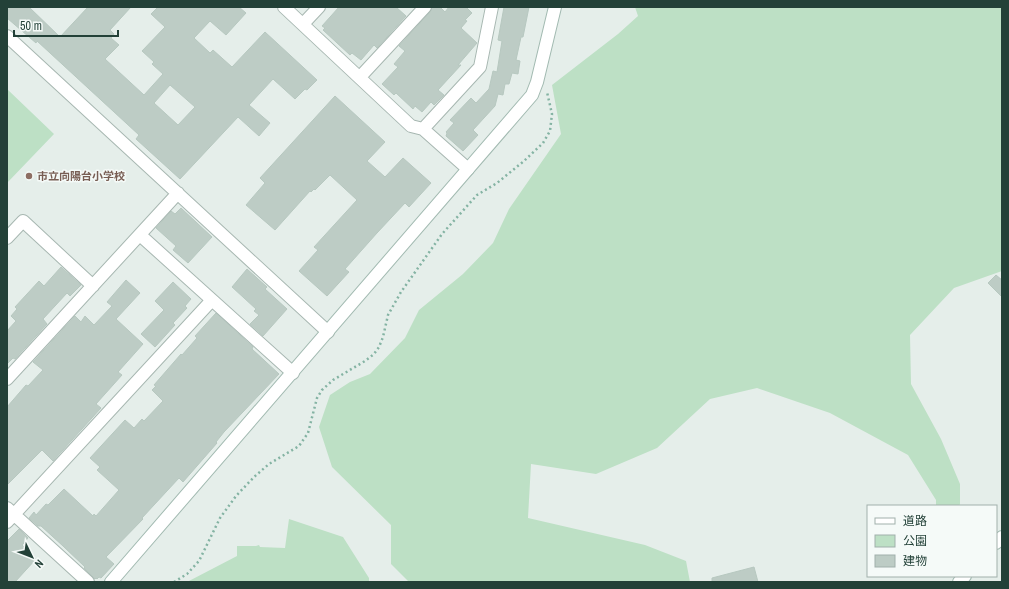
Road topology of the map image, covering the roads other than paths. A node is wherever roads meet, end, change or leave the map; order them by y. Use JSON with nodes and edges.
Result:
{"nodes":[{"id":1,"x":284,"y":7,"type":"edge"},
{"id":2,"x":319,"y":7,"type":"edge"},
{"id":3,"x":425,"y":7,"type":"edge"},
{"id":4,"x":492,"y":7,"type":"edge"},
{"id":5,"x":555,"y":7,"type":"edge"},
{"id":6,"x":303,"y":24,"type":"junction"},
{"id":7,"x":7,"y":36,"type":"edge"},
{"id":8,"x":360,"y":77,"type":"junction"},
{"id":9,"x":423,"y":129,"type":"junction"},
{"id":10,"x":468,"y":169,"type":"junction"},
{"id":11,"x":178,"y":193,"type":"junction"},
{"id":12,"x":140,"y":235,"type":"junction"},
{"id":13,"x":7,"y":238,"type":"edge"},
{"id":14,"x":93,"y":286,"type":"junction"},
{"id":15,"x":212,"y":300,"type":"junction"},
{"id":16,"x":328,"y":332,"type":"junction"},
{"id":17,"x":293,"y":373,"type":"junction"},
{"id":18,"x":7,"y":379,"type":"edge"},
{"id":19,"x":9,"y":515,"type":"edge"},
{"id":20,"x":88,"y":582,"type":"edge"},
{"id":21,"x":111,"y":582,"type":"edge"}],
"edges":[{"from":1,"to":6,"type":"street"},
{"from":2,"to":6,"type":"street"},
{"from":3,"to":8,"type":"street"},
{"from":4,"to":9,"type":"street"},
{"from":5,"to":10,"type":"street"},
{"from":6,"to":8,"type":"street"},
{"from":7,"to":11,"type":"street"},
{"from":8,"to":9,"type":"street"},
{"from":9,"to":10,"type":"street"},
{"from":10,"to":16,"type":"street"},
{"from":11,"to":12,"type":"street"},
{"from":11,"to":16,"type":"street"},
{"from":12,"to":14,"type":"street"},
{"from":12,"to":15,"type":"street"},
{"from":13,"to":14,"type":"street"},
{"from":14,"to":18,"type":"street"},
{"from":15,"to":17,"type":"street"},
{"from":15,"to":19,"type":"street"},
{"from":16,"to":17,"type":"street"},
{"from":17,"to":21,"type":"street"},
{"from":19,"to":20,"type":"street"}]}
